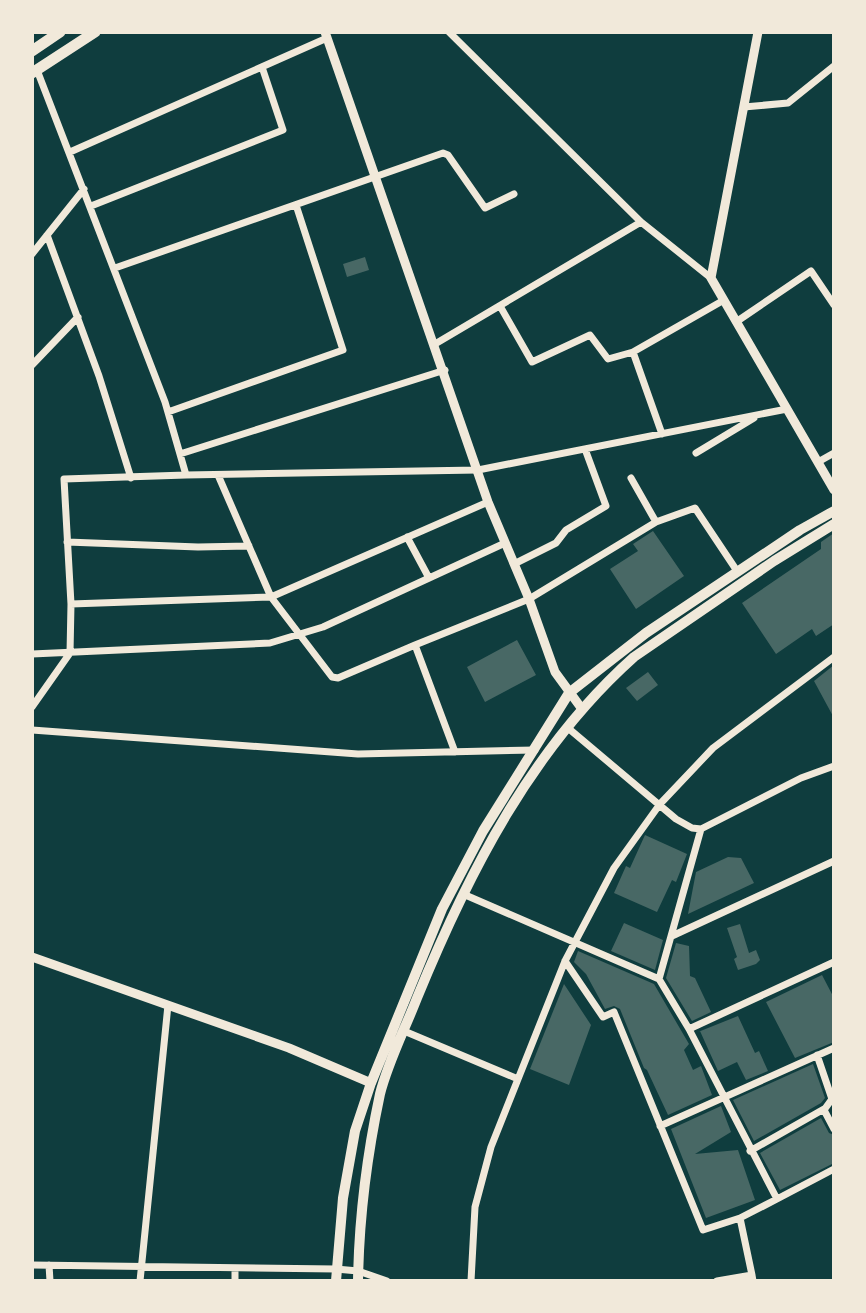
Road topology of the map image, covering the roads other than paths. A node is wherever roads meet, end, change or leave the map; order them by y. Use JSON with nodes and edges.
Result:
{"nodes":[{"id":1,"x":60,"y":32,"type":"edge"},
{"id":2,"x":95,"y":32,"type":"edge"},
{"id":3,"x":449,"y":32,"type":"edge"},
{"id":4,"x":758,"y":32,"type":"edge"},
{"id":5,"x":326,"y":35,"type":"edge"},
{"id":6,"x":32,"y":51,"type":"edge"},
{"id":7,"x":834,"y":66,"type":"edge"},
{"id":8,"x":262,"y":67,"type":"junction"},
{"id":9,"x":34,"y":72,"type":"edge"},
{"id":10,"x":744,"y":107,"type":"junction"},
{"id":11,"x":70,"y":152,"type":"junction"},
{"id":12,"x":376,"y":177,"type":"junction"},
{"id":13,"x":84,"y":189,"type":"junction"},
{"id":14,"x":514,"y":194,"type":"dead end"},
{"id":15,"x":296,"y":205,"type":"junction"},
{"id":16,"x":91,"y":206,"type":"junction"},
{"id":17,"x":641,"y":222,"type":"junction"},
{"id":18,"x":47,"y":235,"type":"junction"},
{"id":19,"x":32,"y":254,"type":"edge"},
{"id":20,"x":115,"y":268,"type":"junction"},
{"id":21,"x":711,"y":278,"type":"junction"},
{"id":22,"x":724,"y":300,"type":"junction"},
{"id":23,"x":834,"y":305,"type":"edge"},
{"id":24,"x":500,"y":306,"type":"junction"},
{"id":25,"x":78,"y":317,"type":"junction"},
{"id":26,"x":736,"y":322,"type":"junction"},
{"id":27,"x":435,"y":344,"type":"junction"},
{"id":28,"x":633,"y":352,"type":"junction"},
{"id":29,"x":32,"y":365,"type":"edge"},
{"id":30,"x":445,"y":370,"type":"junction"},
{"id":31,"x":787,"y":409,"type":"junction"},
{"id":32,"x":168,"y":412,"type":"junction"},
{"id":33,"x":759,"y":415,"type":"junction"},
{"id":34,"x":662,"y":434,"type":"junction"},
{"id":35,"x":585,"y":449,"type":"junction"},
{"id":36,"x":696,"y":453,"type":"dead end"},
{"id":37,"x":834,"y":453,"type":"edge"},
{"id":38,"x":180,"y":454,"type":"junction"},
{"id":39,"x":818,"y":462,"type":"junction"},
{"id":40,"x":478,"y":470,"type":"junction"},
{"id":41,"x":186,"y":475,"type":"junction"},
{"id":42,"x":218,"y":475,"type":"junction"},
{"id":43,"x":131,"y":478,"type":"junction"},
{"id":44,"x":631,"y":478,"type":"dead end"},
{"id":45,"x":834,"y":490,"type":"edge"},
{"id":46,"x":488,"y":502,"type":"junction"},
{"id":47,"x":834,"y":511,"type":"edge"},
{"id":48,"x":656,"y":522,"type":"junction"},
{"id":49,"x":834,"y":524,"type":"edge"},
{"id":50,"x":407,"y":537,"type":"junction"},
{"id":51,"x":67,"y":542,"type":"junction"},
{"id":52,"x":505,"y":543,"type":"junction"},
{"id":53,"x":249,"y":546,"type":"junction"},
{"id":54,"x":514,"y":564,"type":"junction"},
{"id":55,"x":737,"y":571,"type":"junction"},
{"id":56,"x":429,"y":578,"type":"junction"},
{"id":57,"x":271,"y":597,"type":"junction"},
{"id":58,"x":529,"y":599,"type":"junction"},
{"id":59,"x":71,"y":604,"type":"junction"},
{"id":60,"x":300,"y":634,"type":"junction"},
{"id":61,"x":415,"y":645,"type":"junction"},
{"id":62,"x":70,"y":653,"type":"junction"},
{"id":63,"x":32,"y":654,"type":"edge"},
{"id":64,"x":834,"y":657,"type":"edge"},
{"id":65,"x":569,"y":693,"type":"junction"},
{"id":66,"x":32,"y":707,"type":"edge"},
{"id":67,"x":582,"y":709,"type":"junction"},
{"id":68,"x":568,"y":728,"type":"junction"},
{"id":69,"x":32,"y":730,"type":"edge"},
{"id":70,"x":535,"y":750,"type":"junction"},
{"id":71,"x":455,"y":752,"type":"junction"},
{"id":72,"x":834,"y":766,"type":"edge"},
{"id":73,"x":660,"y":804,"type":"junction"},
{"id":74,"x":701,"y":829,"type":"junction"},
{"id":75,"x":834,"y":861,"type":"edge"},
{"id":76,"x":463,"y":894,"type":"junction"},
{"id":77,"x":672,"y":936,"type":"junction"},
{"id":78,"x":574,"y":941,"type":"junction"},
{"id":79,"x":32,"y":957,"type":"edge"},
{"id":80,"x":565,"y":961,"type":"junction"},
{"id":81,"x":834,"y":962,"type":"edge"},
{"id":82,"x":659,"y":979,"type":"junction"},
{"id":83,"x":168,"y":1005,"type":"junction"},
{"id":84,"x":689,"y":1029,"type":"junction"},
{"id":85,"x":404,"y":1031,"type":"junction"},
{"id":86,"x":834,"y":1048,"type":"edge"},
{"id":87,"x":817,"y":1055,"type":"junction"},
{"id":88,"x":518,"y":1079,"type":"junction"},
{"id":89,"x":371,"y":1083,"type":"junction"},
{"id":90,"x":723,"y":1099,"type":"junction"},
{"id":91,"x":824,"y":1109,"type":"junction"},
{"id":92,"x":660,"y":1126,"type":"junction"},
{"id":93,"x":834,"y":1129,"type":"edge"},
{"id":94,"x":750,"y":1151,"type":"junction"},
{"id":95,"x":834,"y":1169,"type":"edge"},
{"id":96,"x":777,"y":1199,"type":"junction"},
{"id":97,"x":740,"y":1218,"type":"junction"},
{"id":98,"x":32,"y":1265,"type":"edge"},
{"id":99,"x":49,"y":1265,"type":"junction"},
{"id":100,"x":140,"y":1268,"type":"junction"},
{"id":101,"x":235,"y":1269,"type":"junction"},
{"id":102,"x":336,"y":1275,"type":"edge"},
{"id":103,"x":358,"y":1276,"type":"edge"},
{"id":104,"x":753,"y":1278,"type":"edge"},
{"id":105,"x":50,"y":1281,"type":"edge"},
{"id":106,"x":140,"y":1281,"type":"edge"},
{"id":107,"x":235,"y":1281,"type":"edge"},
{"id":108,"x":387,"y":1281,"type":"edge"},
{"id":109,"x":471,"y":1281,"type":"edge"},
{"id":110,"x":717,"y":1281,"type":"edge"}],
"edges":[{"from":1,"to":6,"type":"main road"},
{"from":2,"to":9,"type":"main road"},
{"from":3,"to":17,"type":"street"},
{"from":4,"to":10,"type":"street"},
{"from":5,"to":8,"type":"street"},
{"from":5,"to":12,"type":"street"},
{"from":7,"to":10,"type":"street"},
{"from":8,"to":11,"type":"street"},
{"from":8,"to":16,"type":"street"},
{"from":9,"to":11,"type":"street"},
{"from":10,"to":21,"type":"street"},
{"from":11,"to":13,"type":"street"},
{"from":12,"to":14,"type":"street"},
{"from":12,"to":15,"type":"street"},
{"from":12,"to":27,"type":"street"},
{"from":13,"to":16,"type":"street"},
{"from":13,"to":18,"type":"street"},
{"from":15,"to":20,"type":"street"},
{"from":15,"to":32,"type":"street"},
{"from":16,"to":20,"type":"street"},
{"from":17,"to":21,"type":"street"},
{"from":17,"to":24,"type":"street"},
{"from":18,"to":19,"type":"street"},
{"from":18,"to":25,"type":"street"},
{"from":20,"to":32,"type":"street"},
{"from":21,"to":22,"type":"street"},
{"from":22,"to":26,"type":"street"},
{"from":22,"to":28,"type":"street"},
{"from":23,"to":26,"type":"street"},
{"from":24,"to":27,"type":"street"},
{"from":24,"to":28,"type":"street"},
{"from":25,"to":29,"type":"street"},
{"from":25,"to":43,"type":"street"},
{"from":26,"to":31,"type":"street"},
{"from":27,"to":30,"type":"street"},
{"from":28,"to":34,"type":"street"},
{"from":30,"to":38,"type":"street"},
{"from":30,"to":40,"type":"street"},
{"from":31,"to":33,"type":"street"},
{"from":31,"to":39,"type":"street"},
{"from":32,"to":38,"type":"street"},
{"from":33,"to":34,"type":"street"},
{"from":33,"to":36,"type":"street"},
{"from":34,"to":35,"type":"street"},
{"from":35,"to":40,"type":"street"},
{"from":35,"to":54,"type":"street"},
{"from":37,"to":39,"type":"street"},
{"from":38,"to":41,"type":"street"},
{"from":39,"to":45,"type":"street"},
{"from":40,"to":42,"type":"street"},
{"from":40,"to":46,"type":"street"},
{"from":41,"to":42,"type":"street"},
{"from":41,"to":43,"type":"street"},
{"from":42,"to":53,"type":"street"},
{"from":43,"to":51,"type":"street"},
{"from":44,"to":48,"type":"street"},
{"from":46,"to":50,"type":"street"},
{"from":46,"to":52,"type":"street"},
{"from":47,"to":55,"type":"main road"},
{"from":48,"to":55,"type":"street"},
{"from":48,"to":58,"type":"street"},
{"from":49,"to":67,"type":"main road"},
{"from":50,"to":56,"type":"street"},
{"from":50,"to":57,"type":"street"},
{"from":51,"to":53,"type":"street"},
{"from":51,"to":59,"type":"street"},
{"from":52,"to":54,"type":"street"},
{"from":52,"to":56,"type":"street"},
{"from":53,"to":57,"type":"street"},
{"from":54,"to":58,"type":"street"},
{"from":55,"to":65,"type":"main road"},
{"from":56,"to":60,"type":"street"},
{"from":57,"to":59,"type":"street"},
{"from":57,"to":60,"type":"street"},
{"from":58,"to":61,"type":"street"},
{"from":58,"to":65,"type":"street"},
{"from":59,"to":62,"type":"street"},
{"from":60,"to":61,"type":"street"},
{"from":60,"to":62,"type":"street"},
{"from":61,"to":71,"type":"street"},
{"from":62,"to":63,"type":"street"},
{"from":62,"to":66,"type":"street"},
{"from":64,"to":73,"type":"street"},
{"from":65,"to":67,"type":"street"},
{"from":65,"to":70,"type":"main road"},
{"from":67,"to":68,"type":"main road"},
{"from":68,"to":73,"type":"street"},
{"from":68,"to":76,"type":"main road"},
{"from":69,"to":71,"type":"street"},
{"from":70,"to":71,"type":"street"},
{"from":70,"to":89,"type":"main road"},
{"from":72,"to":74,"type":"street"},
{"from":73,"to":74,"type":"street"},
{"from":73,"to":78,"type":"street"},
{"from":74,"to":77,"type":"street"},
{"from":75,"to":77,"type":"street"},
{"from":76,"to":78,"type":"street"},
{"from":76,"to":85,"type":"main road"},
{"from":77,"to":82,"type":"street"},
{"from":78,"to":80,"type":"street"},
{"from":78,"to":82,"type":"street"},
{"from":79,"to":83,"type":"street"},
{"from":80,"to":88,"type":"street"},
{"from":80,"to":92,"type":"street"},
{"from":81,"to":84,"type":"street"},
{"from":82,"to":84,"type":"street"},
{"from":83,"to":89,"type":"street"},
{"from":83,"to":100,"type":"street"},
{"from":84,"to":90,"type":"street"},
{"from":85,"to":88,"type":"street"},
{"from":85,"to":103,"type":"main road"},
{"from":86,"to":87,"type":"street"},
{"from":87,"to":90,"type":"street"},
{"from":87,"to":91,"type":"street"},
{"from":88,"to":109,"type":"street"},
{"from":89,"to":102,"type":"main road"},
{"from":90,"to":92,"type":"street"},
{"from":90,"to":94,"type":"street"},
{"from":91,"to":93,"type":"street"},
{"from":91,"to":94,"type":"street"},
{"from":92,"to":97,"type":"street"},
{"from":94,"to":96,"type":"street"},
{"from":95,"to":96,"type":"street"},
{"from":96,"to":97,"type":"street"},
{"from":97,"to":104,"type":"street"},
{"from":98,"to":99,"type":"street"},
{"from":99,"to":100,"type":"street"},
{"from":99,"to":105,"type":"street"},
{"from":100,"to":101,"type":"street"},
{"from":100,"to":106,"type":"street"},
{"from":101,"to":102,"type":"street"},
{"from":101,"to":107,"type":"street"},
{"from":102,"to":103,"type":"street"},
{"from":103,"to":108,"type":"street"},
{"from":104,"to":110,"type":"street"}]}
